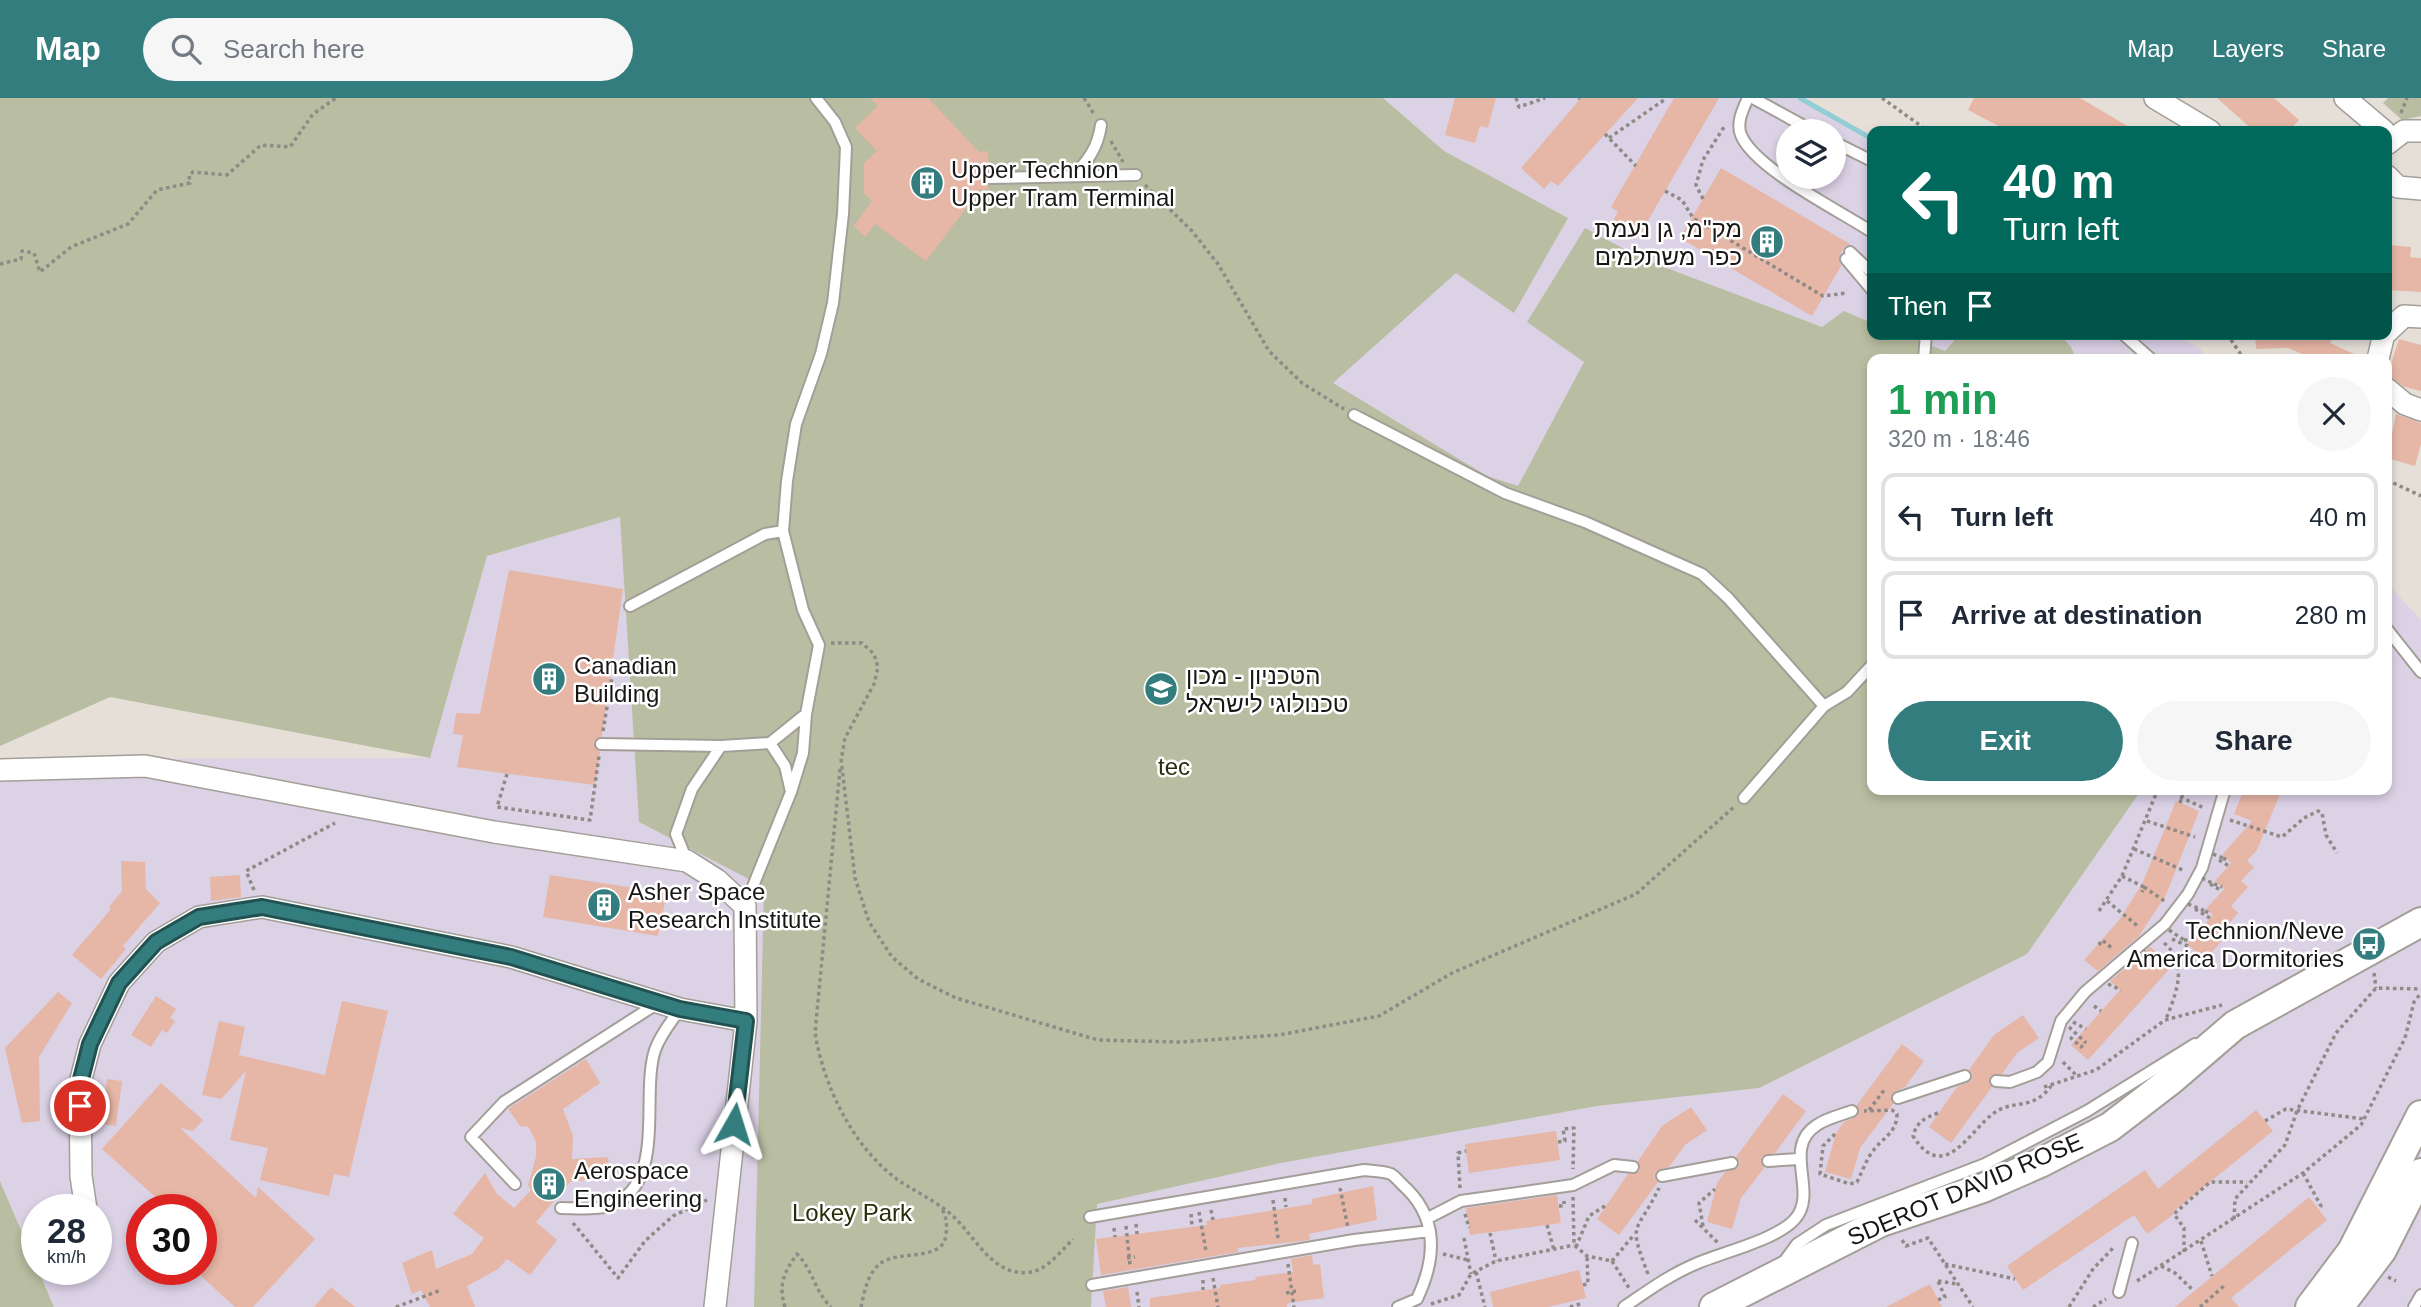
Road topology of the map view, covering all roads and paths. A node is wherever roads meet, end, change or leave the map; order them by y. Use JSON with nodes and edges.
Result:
{"nodes":[{"id":1,"x":336,"y":98,"type":"edge"},
{"id":2,"x":817,"y":98,"type":"edge"},
{"id":3,"x":1084,"y":98,"type":"edge"},
{"id":4,"x":1516,"y":98,"type":"edge"},
{"id":5,"x":1545,"y":98,"type":"edge"},
{"id":6,"x":1751,"y":98,"type":"edge"},
{"id":7,"x":1882,"y":98,"type":"edge"},
{"id":8,"x":2155,"y":98,"type":"edge"},
{"id":9,"x":2345,"y":98,"type":"edge"},
{"id":10,"x":1664,"y":100,"type":"dead end"},
{"id":11,"x":1790,"y":119,"type":"edge"},
{"id":12,"x":1731,"y":121,"type":"dead end"},
{"id":13,"x":1101,"y":125,"type":"junction"},
{"id":14,"x":1921,"y":126,"type":"edge"},
{"id":15,"x":2202,"y":126,"type":"edge"},
{"id":16,"x":2375,"y":126,"type":"edge"},
{"id":17,"x":2421,"y":131,"type":"edge"},
{"id":18,"x":2392,"y":135,"type":"edge"},
{"id":19,"x":1846,"y":148,"type":"edge"},
{"id":20,"x":1867,"y":158,"type":"edge"},
{"id":21,"x":1636,"y":166,"type":"dead end"},
{"id":22,"x":1136,"y":175,"type":"junction"},
{"id":23,"x":1071,"y":176,"type":"junction"},
{"id":24,"x":989,"y":178,"type":"dead end"},
{"id":25,"x":2392,"y":181,"type":"edge"},
{"id":26,"x":2421,"y":189,"type":"edge"},
{"id":27,"x":1665,"y":191,"type":"dead end"},
{"id":28,"x":1703,"y":199,"type":"dead end"},
{"id":29,"x":1867,"y":229,"type":"edge"},
{"id":30,"x":0,"y":264,"type":"edge"},
{"id":31,"x":1867,"y":269,"type":"edge"},
{"id":32,"x":1867,"y":283,"type":"edge"},
{"id":33,"x":1847,"y":293,"type":"dead end"},
{"id":34,"x":2421,"y":317,"type":"edge"},
{"id":35,"x":2392,"y":327,"type":"edge"},
{"id":36,"x":2130,"y":340,"type":"edge"},
{"id":37,"x":2145,"y":354,"type":"edge"},
{"id":38,"x":2392,"y":393,"type":"edge"},
{"id":39,"x":2421,"y":410,"type":"edge"},
{"id":40,"x":1354,"y":415,"type":"joint"},
{"id":41,"x":2392,"y":482,"type":"edge"},
{"id":42,"x":2421,"y":496,"type":"edge"},
{"id":43,"x":783,"y":531,"type":"junction"},
{"id":44,"x":631,"y":606,"type":"dead end"},
{"id":45,"x":2392,"y":635,"type":"edge"},
{"id":46,"x":819,"y":645,"type":"junction"},
{"id":47,"x":1867,"y":670,"type":"edge"},
{"id":48,"x":2421,"y":672,"type":"edge"},
{"id":49,"x":612,"y":677,"type":"dead end"},
{"id":50,"x":1824,"y":706,"type":"junction"},
{"id":51,"x":806,"y":714,"type":"junction"},
{"id":52,"x":770,"y":743,"type":"junction"},
{"id":53,"x":601,"y":744,"type":"junction"},
{"id":54,"x":721,"y":746,"type":"junction"},
{"id":55,"x":841,"y":759,"type":"junction"},
{"id":56,"x":0,"y":770,"type":"edge"},
{"id":57,"x":507,"y":774,"type":"dead end"},
{"id":58,"x":791,"y":792,"type":"junction"},
{"id":59,"x":2156,"y":795,"type":"edge"},
{"id":60,"x":2182,"y":795,"type":"edge"},
{"id":61,"x":2223,"y":795,"type":"edge"},
{"id":62,"x":1744,"y":797,"type":"joint"},
{"id":63,"x":2197,"y":806,"type":"dead end"},
{"id":64,"x":362,"y":808,"type":"junction"},
{"id":65,"x":2147,"y":821,"type":"junction"},
{"id":66,"x":2234,"y":822,"type":"dead end"},
{"id":67,"x":2193,"y":836,"type":"dead end"},
{"id":68,"x":2134,"y":849,"type":"junction"},
{"id":69,"x":2213,"y":853,"type":"dead end"},
{"id":70,"x":2337,"y":853,"type":"dead end"},
{"id":71,"x":2225,"y":860,"type":"dead end"},
{"id":72,"x":687,"y":861,"type":"junction"},
{"id":73,"x":2180,"y":869,"type":"dead end"},
{"id":74,"x":246,"y":871,"type":"dead end"},
{"id":75,"x":2122,"y":876,"type":"junction"},
{"id":76,"x":2202,"y":878,"type":"dead end"},
{"id":77,"x":2208,"y":883,"type":"dead end"},
{"id":78,"x":2157,"y":898,"type":"dead end"},
{"id":79,"x":2107,"y":900,"type":"junction"},
{"id":80,"x":2188,"y":904,"type":"dead end"},
{"id":81,"x":745,"y":906,"type":"junction"},
{"id":82,"x":2193,"y":908,"type":"dead end"},
{"id":83,"x":2099,"y":911,"type":"dead end"},
{"id":84,"x":2125,"y":916,"type":"junction"},
{"id":85,"x":2122,"y":920,"type":"dead end"},
{"id":86,"x":2421,"y":922,"type":"edge"},
{"id":87,"x":2169,"y":930,"type":"dead end"},
{"id":88,"x":2152,"y":937,"type":"junction"},
{"id":89,"x":2098,"y":945,"type":"dead end"},
{"id":90,"x":2111,"y":948,"type":"dead end"},
{"id":91,"x":2143,"y":951,"type":"dead end"},
{"id":92,"x":2150,"y":956,"type":"dead end"},
{"id":93,"x":2373,"y":969,"type":"dead end"},
{"id":94,"x":2108,"y":984,"type":"dead end"},
{"id":95,"x":2376,"y":988,"type":"junction"},
{"id":96,"x":2121,"y":990,"type":"dead end"},
{"id":97,"x":2421,"y":991,"type":"edge"},
{"id":98,"x":2101,"y":998,"type":"dead end"},
{"id":99,"x":658,"y":1003,"type":"junction"},
{"id":100,"x":2094,"y":1006,"type":"junction"},
{"id":101,"x":680,"y":1009,"type":"junction"},
{"id":102,"x":2101,"y":1011,"type":"dead end"},
{"id":103,"x":2089,"y":1012,"type":"dead end"},
{"id":104,"x":2232,"y":1014,"type":"junction"},
{"id":105,"x":2084,"y":1017,"type":"dead end"},
{"id":106,"x":2165,"y":1020,"type":"junction"},
{"id":107,"x":746,"y":1021,"type":"junction"},
{"id":108,"x":2074,"y":1022,"type":"dead end"},
{"id":109,"x":2068,"y":1027,"type":"dead end"},
{"id":110,"x":2086,"y":1029,"type":"dead end"},
{"id":111,"x":2068,"y":1036,"type":"junction"},
{"id":112,"x":2064,"y":1045,"type":"dead end"},
{"id":113,"x":2062,"y":1052,"type":"dead end"},
{"id":114,"x":2061,"y":1063,"type":"dead end"},
{"id":115,"x":1965,"y":1076,"type":"dead end"},
{"id":116,"x":1996,"y":1081,"type":"dead end"},
{"id":117,"x":2052,"y":1085,"type":"junction"},
{"id":118,"x":2045,"y":1086,"type":"dead end"},
{"id":119,"x":1885,"y":1089,"type":"dead end"},
{"id":120,"x":1898,"y":1098,"type":"dead end"},
{"id":121,"x":1870,"y":1109,"type":"junction"},
{"id":122,"x":2297,"y":1111,"type":"junction"},
{"id":123,"x":1855,"y":1112,"type":"joint"},
{"id":124,"x":1938,"y":1113,"type":"dead end"},
{"id":125,"x":2421,"y":1115,"type":"edge"},
{"id":126,"x":1863,"y":1118,"type":"dead end"},
{"id":127,"x":2365,"y":1119,"type":"junction"},
{"id":128,"x":2265,"y":1121,"type":"dead end"},
{"id":129,"x":1835,"y":1134,"type":"dead end"},
{"id":130,"x":1558,"y":1142,"type":"dead end"},
{"id":131,"x":1466,"y":1151,"type":"dead end"},
{"id":132,"x":1798,"y":1160,"type":"junction"},
{"id":133,"x":1768,"y":1161,"type":"dead end"},
{"id":134,"x":1732,"y":1163,"type":"dead end"},
{"id":135,"x":1633,"y":1167,"type":"dead end"},
{"id":136,"x":2303,"y":1173,"type":"junction"},
{"id":137,"x":2421,"y":1173,"type":"edge"},
{"id":138,"x":1662,"y":1180,"type":"joint"},
{"id":139,"x":2247,"y":1182,"type":"junction"},
{"id":140,"x":515,"y":1184,"type":"dead end"},
{"id":141,"x":1339,"y":1186,"type":"dead end"},
{"id":142,"x":1573,"y":1188,"type":"junction"},
{"id":143,"x":1715,"y":1189,"type":"dead end"},
{"id":144,"x":84,"y":1194,"type":"edge"},
{"id":145,"x":1285,"y":1196,"type":"dead end"},
{"id":146,"x":713,"y":1198,"type":"dead end"},
{"id":147,"x":1273,"y":1198,"type":"dead end"},
{"id":148,"x":1461,"y":1201,"type":"junction"},
{"id":149,"x":939,"y":1204,"type":"junction"},
{"id":150,"x":1608,"y":1204,"type":"dead end"},
{"id":151,"x":1286,"y":1207,"type":"dead end"},
{"id":152,"x":561,"y":1208,"type":"joint"},
{"id":153,"x":2318,"y":1209,"type":"dead end"},
{"id":154,"x":1211,"y":1210,"type":"dead end"},
{"id":155,"x":1199,"y":1212,"type":"dead end"},
{"id":156,"x":1191,"y":1214,"type":"dead end"},
{"id":157,"x":1467,"y":1214,"type":"dead end"},
{"id":158,"x":1090,"y":1217,"type":"dead end"},
{"id":159,"x":955,"y":1218,"type":"junction"},
{"id":160,"x":1428,"y":1218,"type":"junction"},
{"id":161,"x":948,"y":1219,"type":"junction"},
{"id":162,"x":2234,"y":1219,"type":"junction"},
{"id":163,"x":1213,"y":1220,"type":"dead end"},
{"id":164,"x":1346,"y":1220,"type":"dead end"},
{"id":165,"x":1695,"y":1220,"type":"dead end"},
{"id":166,"x":1136,"y":1224,"type":"dead end"},
{"id":167,"x":1547,"y":1225,"type":"dead end"},
{"id":168,"x":1126,"y":1226,"type":"dead end"},
{"id":169,"x":1703,"y":1226,"type":"junction"},
{"id":170,"x":1192,"y":1227,"type":"dead end"},
{"id":171,"x":1114,"y":1228,"type":"dead end"},
{"id":172,"x":1469,"y":1228,"type":"dead end"},
{"id":173,"x":1430,"y":1231,"type":"junction"},
{"id":174,"x":1490,"y":1233,"type":"dead end"},
{"id":175,"x":1899,"y":1233,"type":"dead end"},
{"id":176,"x":1137,"y":1234,"type":"dead end"},
{"id":177,"x":1278,"y":1236,"type":"dead end"},
{"id":178,"x":1633,"y":1236,"type":"junction"},
{"id":179,"x":1115,"y":1237,"type":"dead end"},
{"id":180,"x":1464,"y":1238,"type":"dead end"},
{"id":181,"x":1073,"y":1239,"type":"dead end"},
{"id":182,"x":2201,"y":1241,"type":"junction"},
{"id":183,"x":2126,"y":1242,"type":"joint"},
{"id":184,"x":1575,"y":1246,"type":"junction"},
{"id":185,"x":1554,"y":1250,"type":"junction"},
{"id":186,"x":1205,"y":1251,"type":"dead end"},
{"id":187,"x":1437,"y":1252,"type":"dead end"},
{"id":188,"x":2184,"y":1252,"type":"junction"},
{"id":189,"x":1722,"y":1253,"type":"junction"},
{"id":190,"x":1587,"y":1256,"type":"junction"},
{"id":191,"x":1468,"y":1260,"type":"junction"},
{"id":192,"x":1496,"y":1261,"type":"junction"},
{"id":193,"x":1612,"y":1261,"type":"junction"},
{"id":194,"x":1287,"y":1263,"type":"dead end"},
{"id":195,"x":1945,"y":1264,"type":"junction"},
{"id":196,"x":2161,"y":1266,"type":"junction"},
{"id":197,"x":1131,"y":1271,"type":"dead end"},
{"id":198,"x":1473,"y":1273,"type":"junction"},
{"id":199,"x":1648,"y":1274,"type":"dead end"},
{"id":200,"x":2212,"y":1276,"type":"dead end"},
{"id":201,"x":1213,"y":1277,"type":"dead end"},
{"id":202,"x":1203,"y":1278,"type":"dead end"},
{"id":203,"x":2015,"y":1279,"type":"dead end"},
{"id":204,"x":1957,"y":1284,"type":"junction"},
{"id":205,"x":1092,"y":1285,"type":"dead end"},
{"id":206,"x":1583,"y":1285,"type":"dead end"},
{"id":207,"x":2225,"y":1285,"type":"dead end"},
{"id":208,"x":1629,"y":1288,"type":"dead end"},
{"id":209,"x":1137,"y":1289,"type":"dead end"},
{"id":210,"x":441,"y":1290,"type":"dead end"},
{"id":211,"x":1203,"y":1290,"type":"dead end"},
{"id":212,"x":2194,"y":1291,"type":"dead end"},
{"id":213,"x":1294,"y":1292,"type":"junction"},
{"id":214,"x":2119,"y":1292,"type":"junction"},
{"id":215,"x":1286,"y":1293,"type":"dead end"},
{"id":216,"x":2421,"y":1295,"type":"edge"},
{"id":217,"x":1938,"y":1300,"type":"dead end"},
{"id":218,"x":718,"y":1303,"type":"edge"},
{"id":219,"x":1580,"y":1304,"type":"dead end"},
{"id":220,"x":396,"y":1307,"type":"edge"},
{"id":221,"x":785,"y":1307,"type":"edge"},
{"id":222,"x":831,"y":1307,"type":"edge"},
{"id":223,"x":860,"y":1307,"type":"edge"},
{"id":224,"x":1139,"y":1307,"type":"edge"},
{"id":225,"x":1219,"y":1307,"type":"edge"},
{"id":226,"x":1294,"y":1307,"type":"edge"},
{"id":227,"x":1398,"y":1307,"type":"edge"},
{"id":228,"x":1434,"y":1307,"type":"edge"},
{"id":229,"x":1485,"y":1307,"type":"edge"},
{"id":230,"x":1570,"y":1307,"type":"edge"},
{"id":231,"x":1624,"y":1307,"type":"edge"},
{"id":232,"x":1714,"y":1307,"type":"edge"},
{"id":233,"x":1973,"y":1307,"type":"edge"},
{"id":234,"x":2069,"y":1307,"type":"edge"},
{"id":235,"x":2093,"y":1307,"type":"edge"},
{"id":236,"x":2200,"y":1307,"type":"edge"},
{"id":237,"x":2310,"y":1307,"type":"edge"},
{"id":238,"x":2339,"y":1307,"type":"edge"},
{"id":239,"x":2414,"y":1307,"type":"edge"}],
"edges":[{"from":1,"to":30,"type":"path"},
{"from":2,"to":43,"type":"lane"},
{"from":3,"to":13,"type":"path"},
{"from":4,"to":5,"type":"path"},
{"from":6,"to":11,"type":"lane"},
{"from":6,"to":29,"type":"lane"},
{"from":7,"to":14,"type":"path"},
{"from":8,"to":15,"type":"street"},
{"from":9,"to":16,"type":"street"},
{"from":10,"to":21,"type":"path"},
{"from":12,"to":28,"type":"path"},
{"from":13,"to":22,"type":"path"},
{"from":13,"to":23,"type":"lane"},
{"from":17,"to":18,"type":"street"},
{"from":19,"to":20,"type":"lane"},
{"from":22,"to":23,"type":"lane"},
{"from":22,"to":40,"type":"path"},
{"from":23,"to":24,"type":"lane"},
{"from":25,"to":26,"type":"street"},
{"from":27,"to":33,"type":"path"},
{"from":31,"to":32,"type":"lane"},
{"from":34,"to":35,"type":"street"},
{"from":36,"to":37,"type":"lane"},
{"from":38,"to":39,"type":"street"},
{"from":40,"to":50,"type":"lane"},
{"from":41,"to":42,"type":"path"},
{"from":43,"to":44,"type":"lane"},
{"from":43,"to":46,"type":"lane"},
{"from":45,"to":48,"type":"lane"},
{"from":46,"to":51,"type":"lane"},
{"from":46,"to":55,"type":"path"},
{"from":47,"to":50,"type":"lane"},
{"from":49,"to":53,"type":"path"},
{"from":50,"to":62,"type":"lane"},
{"from":51,"to":52,"type":"lane"},
{"from":51,"to":58,"type":"lane"},
{"from":52,"to":54,"type":"lane"},
{"from":52,"to":58,"type":"lane"},
{"from":53,"to":54,"type":"lane"},
{"from":53,"to":57,"type":"path"},
{"from":54,"to":72,"type":"lane"},
{"from":55,"to":62,"type":"path"},
{"from":55,"to":149,"type":"path"},
{"from":56,"to":64,"type":"street"},
{"from":58,"to":81,"type":"lane"},
{"from":59,"to":65,"type":"path"},
{"from":60,"to":63,"type":"path"},
{"from":61,"to":88,"type":"lane"},
{"from":64,"to":72,"type":"street"},
{"from":64,"to":74,"type":"path"},
{"from":65,"to":67,"type":"path"},
{"from":65,"to":68,"type":"path"},
{"from":66,"to":70,"type":"path"},
{"from":68,"to":73,"type":"path"},
{"from":68,"to":75,"type":"path"},
{"from":69,"to":71,"type":"path","bridge":true},
{"from":72,"to":81,"type":"street"},
{"from":75,"to":78,"type":"path"},
{"from":75,"to":79,"type":"path"},
{"from":76,"to":77,"type":"path","bridge":true},
{"from":79,"to":83,"type":"path"},
{"from":79,"to":84,"type":"path"},
{"from":80,"to":82,"type":"path","bridge":true},
{"from":81,"to":107,"type":"street"},
{"from":84,"to":85,"type":"path"},
{"from":84,"to":88,"type":"path"},
{"from":86,"to":104,"type":"street","name":"SDEROT DAVID ROSE"},
{"from":87,"to":106,"type":"path","bridge":true},
{"from":88,"to":116,"type":"lane"},
{"from":89,"to":90,"type":"path"},
{"from":91,"to":92,"type":"path","bridge":true},
{"from":93,"to":95,"type":"path"},
{"from":94,"to":96,"type":"path","bridge":true},
{"from":95,"to":97,"type":"path"},
{"from":95,"to":122,"type":"path"},
{"from":97,"to":127,"type":"path"},
{"from":98,"to":100,"type":"path"},
{"from":99,"to":101,"type":"street"},
{"from":99,"to":140,"type":"lane"},
{"from":99,"to":144,"type":"street"},
{"from":100,"to":102,"type":"path"},
{"from":100,"to":103,"type":"path"},
{"from":101,"to":107,"type":"street"},
{"from":101,"to":152,"type":"lane"},
{"from":104,"to":106,"type":"path"},
{"from":104,"to":232,"type":"street","name":"SDEROT DAVID ROSE"},
{"from":105,"to":111,"type":"path"},
{"from":106,"to":117,"type":"path"},
{"from":107,"to":218,"type":"street"},
{"from":108,"to":110,"type":"path","bridge":true},
{"from":109,"to":111,"type":"path","bridge":true},
{"from":111,"to":112,"type":"path"},
{"from":113,"to":114,"type":"path"},
{"from":115,"to":120,"type":"lane"},
{"from":117,"to":118,"type":"path"},
{"from":117,"to":124,"type":"path"},
{"from":119,"to":121,"type":"path"},
{"from":121,"to":123,"type":"path"},
{"from":121,"to":126,"type":"path"},
{"from":121,"to":129,"type":"path"},
{"from":122,"to":127,"type":"path"},
{"from":122,"to":128,"type":"path"},
{"from":122,"to":139,"type":"path"},
{"from":123,"to":132,"type":"lane"},
{"from":125,"to":237,"type":"street"},
{"from":127,"to":136,"type":"path"},
{"from":130,"to":142,"type":"path"},
{"from":131,"to":148,"type":"path"},
{"from":132,"to":133,"type":"lane"},
{"from":132,"to":189,"type":"lane"},
{"from":134,"to":138,"type":"lane"},
{"from":135,"to":142,"type":"lane"},
{"from":136,"to":153,"type":"path"},
{"from":136,"to":162,"type":"path"},
{"from":137,"to":238,"type":"street"},
{"from":138,"to":178,"type":"path"},
{"from":139,"to":162,"type":"path"},
{"from":139,"to":188,"type":"path"},
{"from":141,"to":164,"type":"path"},
{"from":142,"to":148,"type":"lane"},
{"from":142,"to":184,"type":"path"},
{"from":143,"to":169,"type":"path"},
{"from":145,"to":151,"type":"path"},
{"from":146,"to":152,"type":"path"},
{"from":147,"to":177,"type":"path"},
{"from":148,"to":160,"type":"lane"},
{"from":149,"to":159,"type":"path"},
{"from":149,"to":161,"type":"path"},
{"from":150,"to":184,"type":"path"},
{"from":154,"to":163,"type":"path"},
{"from":155,"to":186,"type":"path"},
{"from":156,"to":170,"type":"path"},
{"from":157,"to":172,"type":"path"},
{"from":158,"to":160,"type":"lane"},
{"from":159,"to":161,"type":"path"},
{"from":159,"to":181,"type":"path"},
{"from":160,"to":173,"type":"lane"},
{"from":161,"to":223,"type":"path"},
{"from":162,"to":182,"type":"path"},
{"from":165,"to":169,"type":"path"},
{"from":166,"to":176,"type":"path"},
{"from":167,"to":185,"type":"path"},
{"from":168,"to":197,"type":"path"},
{"from":169,"to":189,"type":"path"},
{"from":171,"to":179,"type":"path"},
{"from":173,"to":205,"type":"lane"},
{"from":173,"to":227,"type":"lane"},
{"from":174,"to":192,"type":"path"},
{"from":175,"to":195,"type":"path"},
{"from":178,"to":193,"type":"path"},
{"from":178,"to":199,"type":"path"},
{"from":180,"to":191,"type":"path"},
{"from":182,"to":188,"type":"path"},
{"from":182,"to":200,"type":"path"},
{"from":183,"to":214,"type":"lane"},
{"from":183,"to":234,"type":"path"},
{"from":184,"to":185,"type":"path"},
{"from":184,"to":190,"type":"path"},
{"from":185,"to":192,"type":"path"},
{"from":187,"to":191,"type":"path"},
{"from":188,"to":196,"type":"path"},
{"from":189,"to":231,"type":"lane"},
{"from":190,"to":193,"type":"path"},
{"from":190,"to":206,"type":"path"},
{"from":191,"to":198,"type":"path"},
{"from":192,"to":198,"type":"path"},
{"from":193,"to":208,"type":"path"},
{"from":194,"to":213,"type":"path"},
{"from":195,"to":203,"type":"path"},
{"from":195,"to":204,"type":"path"},
{"from":196,"to":212,"type":"path"},
{"from":196,"to":214,"type":"path"},
{"from":198,"to":228,"type":"path"},
{"from":198,"to":229,"type":"path"},
{"from":201,"to":225,"type":"path"},
{"from":202,"to":211,"type":"path"},
{"from":204,"to":217,"type":"path"},
{"from":204,"to":233,"type":"path"},
{"from":207,"to":236,"type":"path"},
{"from":209,"to":224,"type":"path"},
{"from":210,"to":220,"type":"path"},
{"from":213,"to":215,"type":"path"},
{"from":213,"to":226,"type":"path"},
{"from":214,"to":235,"type":"path"},
{"from":216,"to":239,"type":"lane"},
{"from":219,"to":230,"type":"path"},
{"from":221,"to":222,"type":"path"}]}
